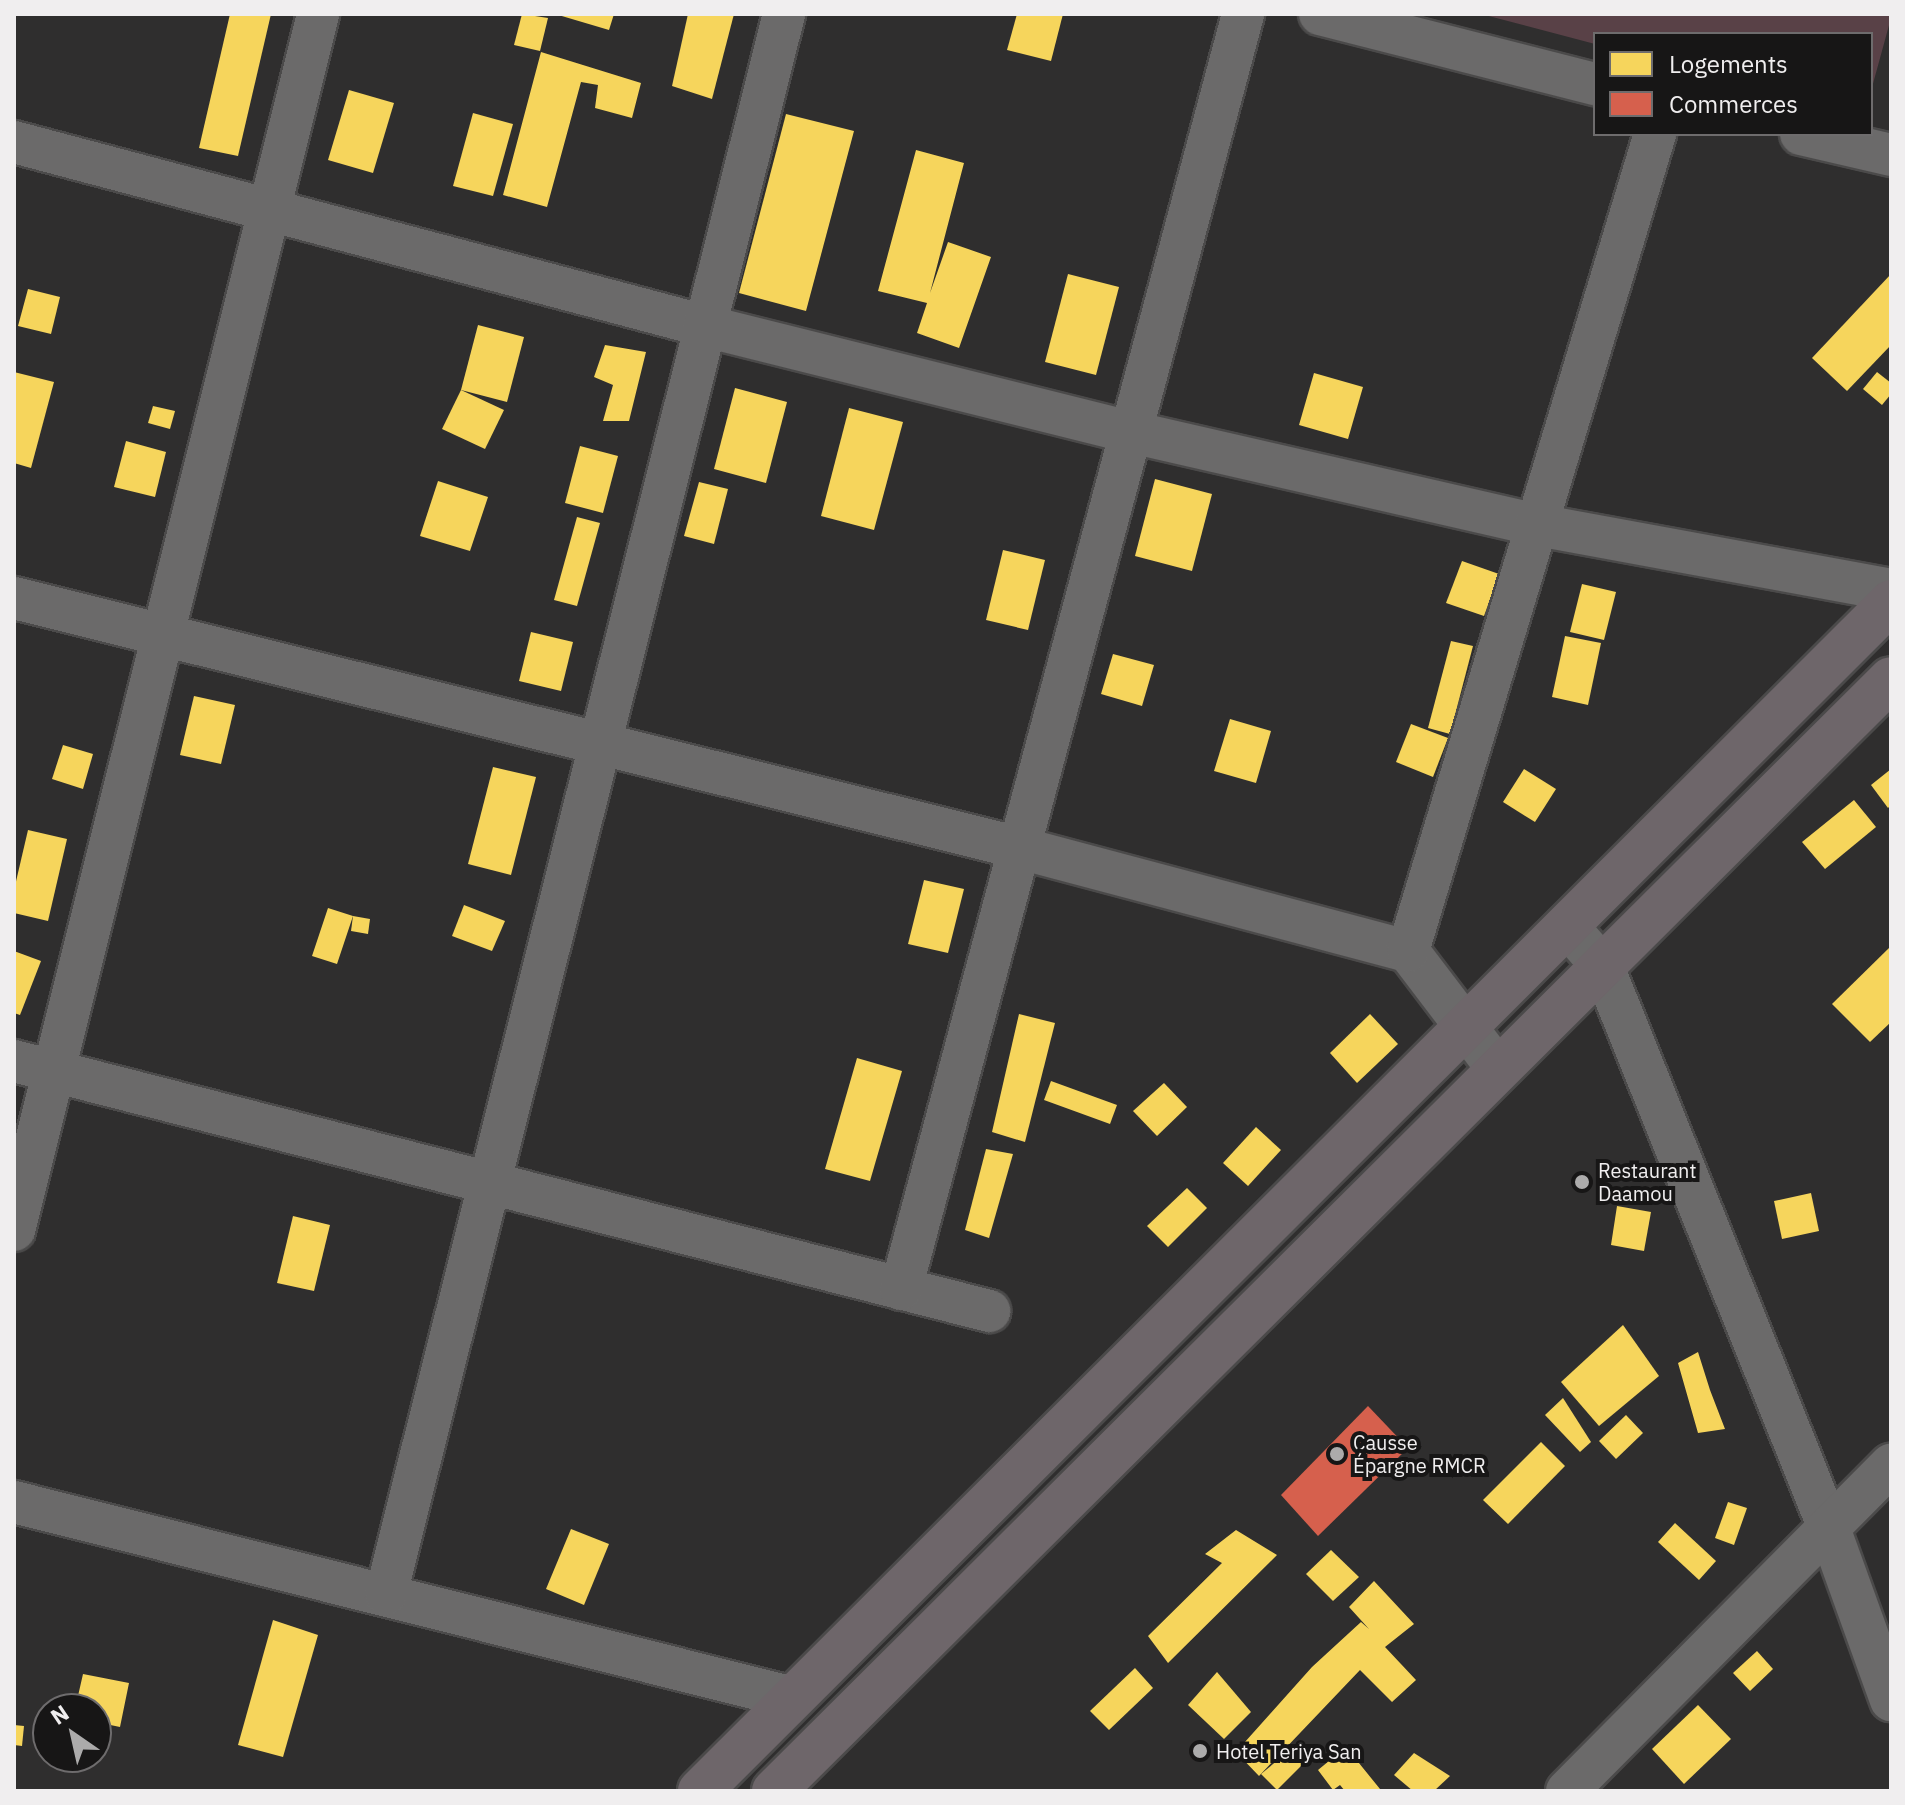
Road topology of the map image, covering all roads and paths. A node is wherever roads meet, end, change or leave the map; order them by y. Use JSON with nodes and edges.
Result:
{"nodes":[{"id":1,"x":318,"y":14,"type":"edge"},
{"id":2,"x":784,"y":14,"type":"edge"},
{"id":3,"x":1243,"y":14,"type":"edge"},
{"id":4,"x":1320,"y":14,"type":"edge"},
{"id":5,"x":1593,"y":83,"type":"edge"},
{"id":6,"x":1654,"y":136,"type":"edge"},
{"id":7,"x":1810,"y":136,"type":"edge"},
{"id":8,"x":14,"y":142,"type":"edge"},
{"id":9,"x":1891,"y":155,"type":"edge"},
{"id":10,"x":269,"y":209,"type":"junction"},
{"id":11,"x":705,"y":326,"type":"junction"},
{"id":12,"x":1131,"y":432,"type":"junction"},
{"id":13,"x":1537,"y":525,"type":"junction"},
{"id":14,"x":1891,"y":590,"type":"edge"},
{"id":15,"x":14,"y":598,"type":"edge"},
{"id":16,"x":1891,"y":602,"type":"edge"},
{"id":17,"x":163,"y":635,"type":"junction"},
{"id":18,"x":1891,"y":679,"type":"edge"},
{"id":19,"x":600,"y":744,"type":"junction"},
{"id":20,"x":1020,"y":848,"type":"junction"},
{"id":21,"x":1567,"y":926,"type":"junction"},
{"id":22,"x":1408,"y":951,"type":"junction"},
{"id":23,"x":1603,"y":967,"type":"junction"},
{"id":24,"x":1466,"y":1027,"type":"junction"},
{"id":25,"x":14,"y":1061,"type":"edge"},
{"id":26,"x":1498,"y":1069,"type":"junction"},
{"id":27,"x":54,"y":1071,"type":"junction"},
{"id":28,"x":490,"y":1183,"type":"junction"},
{"id":29,"x":14,"y":1230,"type":"edge"},
{"id":30,"x":901,"y":1289,"type":"junction"},
{"id":31,"x":989,"y":1311,"type":"dead end"},
{"id":32,"x":1891,"y":1465,"type":"edge"},
{"id":33,"x":14,"y":1502,"type":"edge"},
{"id":34,"x":1829,"y":1528,"type":"junction"},
{"id":35,"x":386,"y":1594,"type":"junction"},
{"id":36,"x":793,"y":1698,"type":"junction"},
{"id":37,"x":1891,"y":1700,"type":"edge"},
{"id":38,"x":700,"y":1791,"type":"edge"},
{"id":39,"x":774,"y":1791,"type":"edge"},
{"id":40,"x":1567,"y":1791,"type":"edge"}],
"edges":[{"from":1,"to":10,"type":"street"},
{"from":2,"to":11,"type":"street"},
{"from":3,"to":12,"type":"street"},
{"from":4,"to":5,"type":"street"},
{"from":6,"to":13,"type":"street"},
{"from":7,"to":9,"type":"street"},
{"from":8,"to":10,"type":"street"},
{"from":10,"to":11,"type":"street"},
{"from":10,"to":17,"type":"street"},
{"from":11,"to":12,"type":"street"},
{"from":11,"to":19,"type":"street"},
{"from":12,"to":13,"type":"street"},
{"from":12,"to":20,"type":"street"},
{"from":13,"to":14,"type":"street"},
{"from":13,"to":22,"type":"street"},
{"from":15,"to":17,"type":"street"},
{"from":16,"to":21,"type":"main road"},
{"from":17,"to":19,"type":"street"},
{"from":17,"to":27,"type":"street"},
{"from":18,"to":23,"type":"main road"},
{"from":19,"to":20,"type":"street"},
{"from":19,"to":28,"type":"street"},
{"from":20,"to":22,"type":"street"},
{"from":20,"to":30,"type":"street"},
{"from":21,"to":23,"type":"street"},
{"from":21,"to":24,"type":"main road"},
{"from":22,"to":24,"type":"street"},
{"from":23,"to":26,"type":"main road"},
{"from":23,"to":34,"type":"street"},
{"from":24,"to":26,"type":"street"},
{"from":24,"to":36,"type":"main road"},
{"from":25,"to":27,"type":"street"},
{"from":26,"to":39,"type":"main road"},
{"from":27,"to":28,"type":"street"},
{"from":27,"to":29,"type":"street"},
{"from":28,"to":30,"type":"street"},
{"from":28,"to":35,"type":"street"},
{"from":30,"to":31,"type":"street"},
{"from":32,"to":34,"type":"street"},
{"from":33,"to":35,"type":"street"},
{"from":34,"to":37,"type":"street"},
{"from":34,"to":40,"type":"street"},
{"from":35,"to":36,"type":"street"},
{"from":36,"to":38,"type":"main road"}]}
